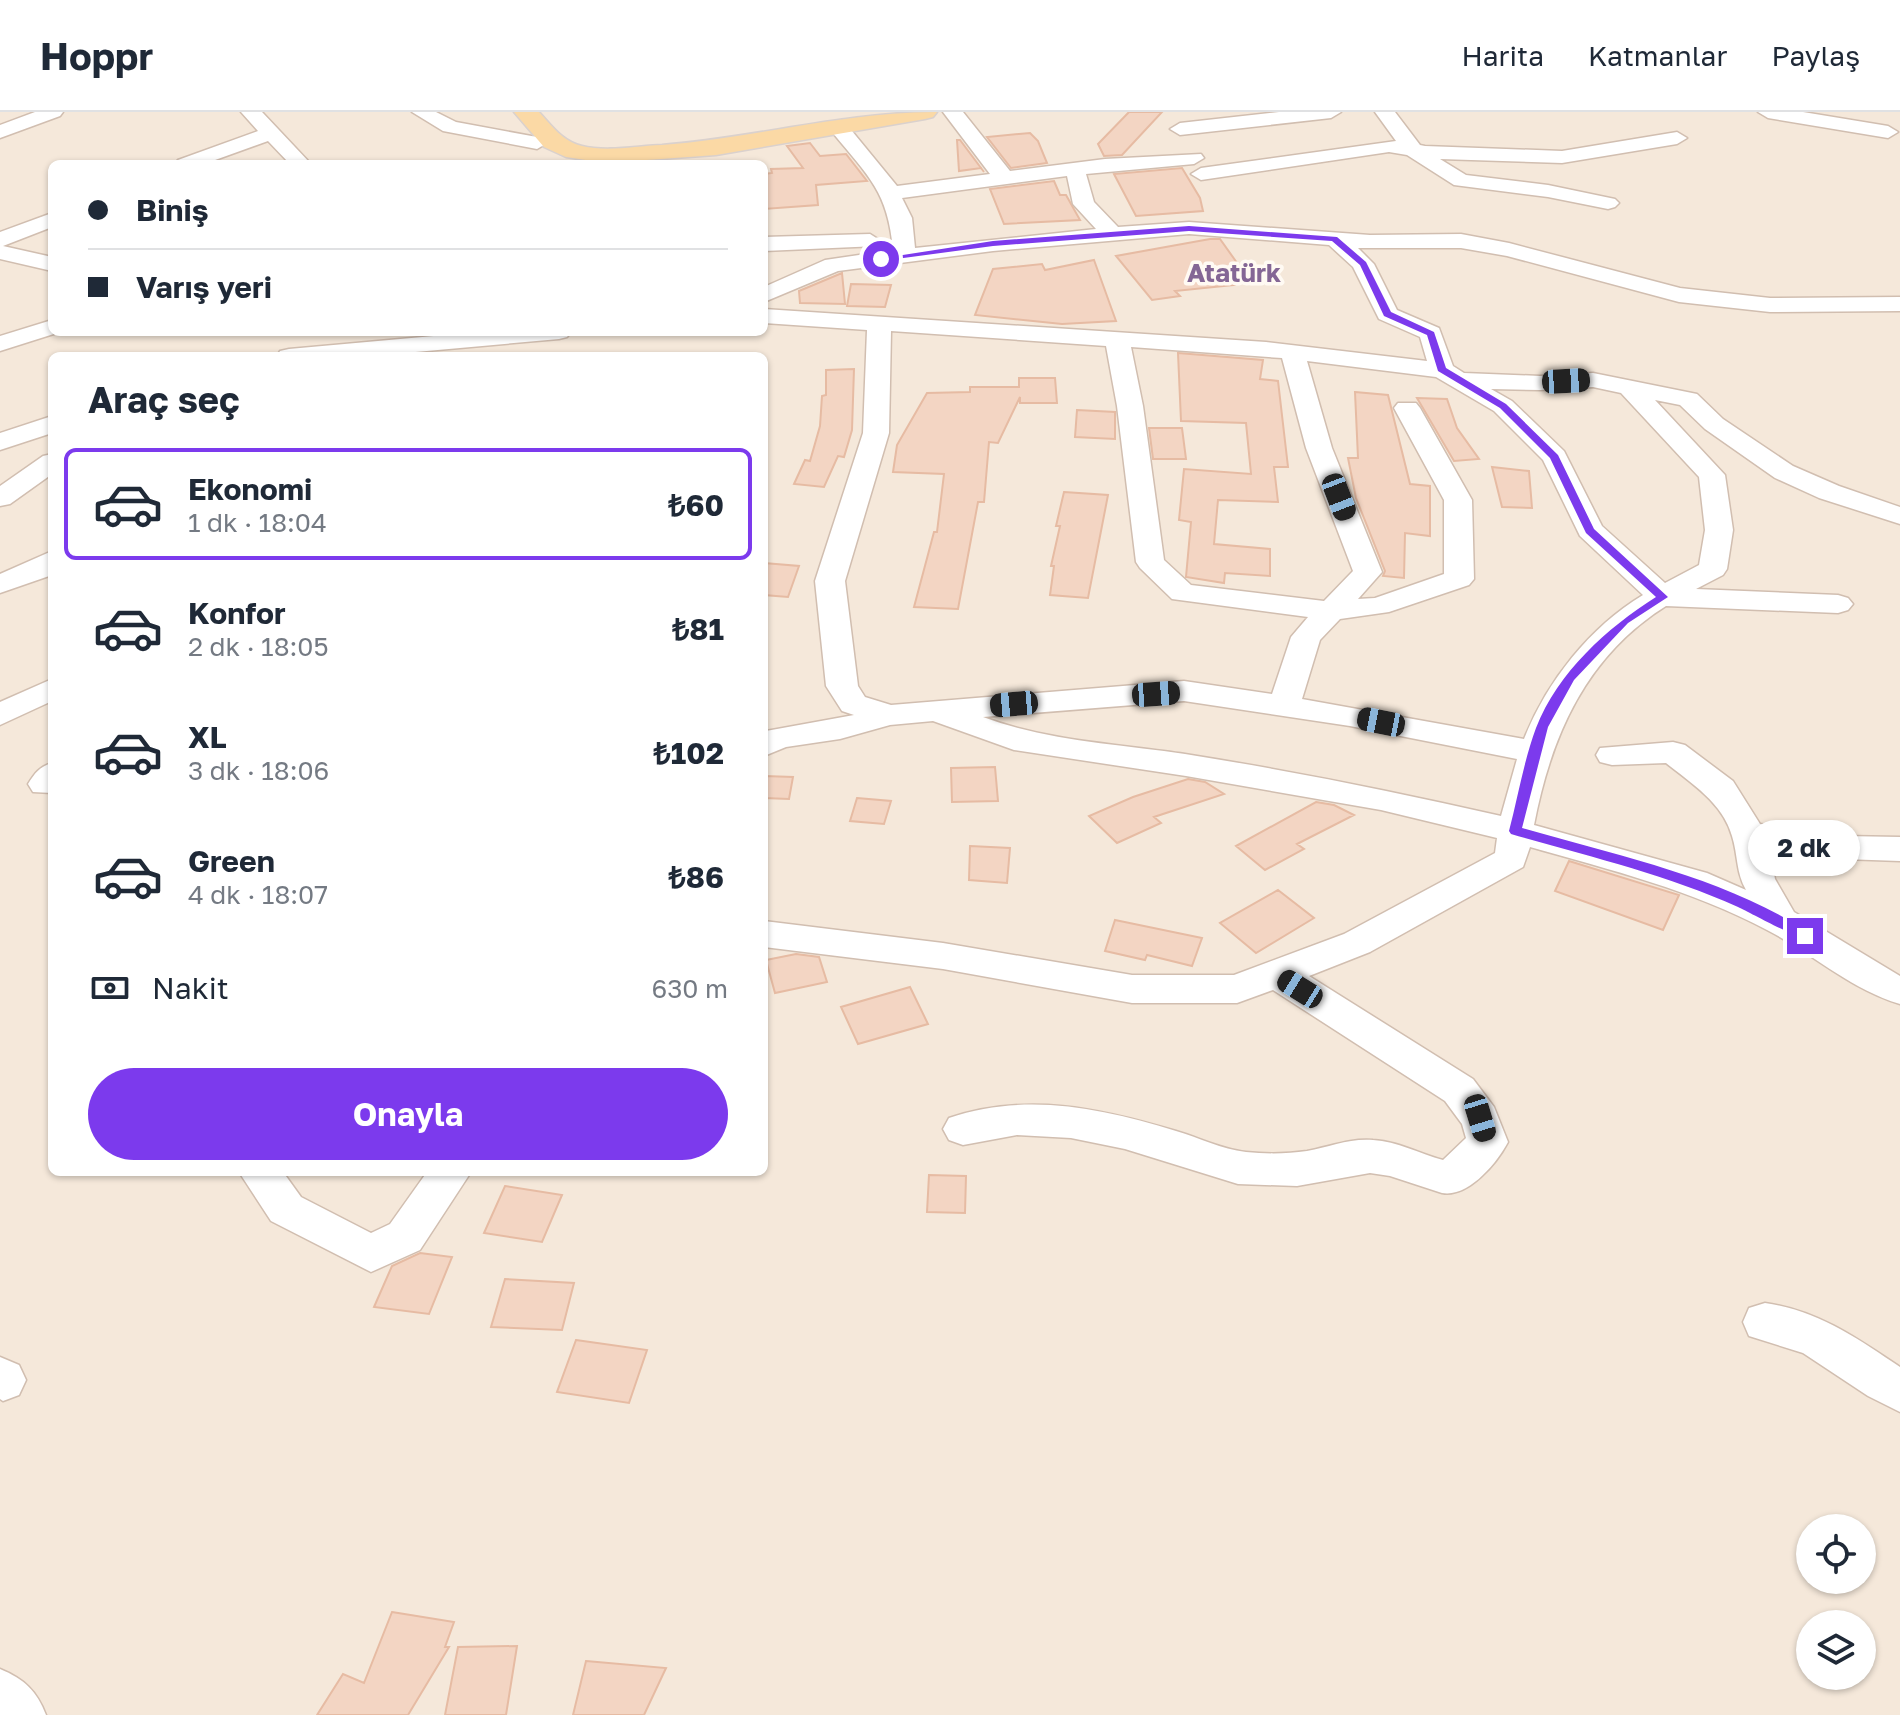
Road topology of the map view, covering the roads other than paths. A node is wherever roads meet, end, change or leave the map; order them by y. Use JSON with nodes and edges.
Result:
{"nodes":[{"id":1,"x":53,"y":112,"type":"edge"},
{"id":2,"x":251,"y":112,"type":"edge"},
{"id":3,"x":422,"y":112,"type":"edge"},
{"id":4,"x":526,"y":112,"type":"edge"},
{"id":5,"x":925,"y":112,"type":"edge"},
{"id":6,"x":953,"y":112,"type":"edge"},
{"id":7,"x":1331,"y":112,"type":"edge"},
{"id":8,"x":1385,"y":112,"type":"edge"},
{"id":9,"x":1768,"y":112,"type":"edge"},
{"id":10,"x":1176,"y":120,"type":"edge"},
{"id":11,"x":840,"y":129,"type":"junction"},
{"id":12,"x":0,"y":132,"type":"edge"},
{"id":13,"x":1888,"y":132,"type":"dead end"},
{"id":14,"x":271,"y":133,"type":"junction"},
{"id":15,"x":1677,"y":138,"type":"dead end"},
{"id":16,"x":542,"y":139,"type":"junction"},
{"id":17,"x":1413,"y":150,"type":"junction"},
{"id":18,"x":519,"y":156,"type":"dead end"},
{"id":19,"x":196,"y":160,"type":"edge"},
{"id":20,"x":297,"y":160,"type":"edge"},
{"id":21,"x":1075,"y":169,"type":"junction"},
{"id":22,"x":1202,"y":174,"type":"junction"},
{"id":23,"x":1005,"y":179,"type":"junction"},
{"id":24,"x":889,"y":193,"type":"junction"},
{"id":25,"x":1608,"y":203,"type":"dead end"},
{"id":26,"x":1223,"y":213,"type":"dead end"},
{"id":27,"x":48,"y":221,"type":"edge"},
{"id":28,"x":1239,"y":230,"type":"junction"},
{"id":29,"x":1114,"y":236,"type":"junction"},
{"id":30,"x":1335,"y":239,"type":"junction"},
{"id":31,"x":0,"y":240,"type":"edge"},
{"id":32,"x":768,"y":244,"type":"edge"},
{"id":33,"x":904,"y":246,"type":"junction"},
{"id":34,"x":0,"y":252,"type":"edge"},
{"id":35,"x":48,"y":263,"type":"edge"},
{"id":36,"x":768,"y":293,"type":"edge"},
{"id":37,"x":1900,"y":304,"type":"edge"},
{"id":38,"x":768,"y":316,"type":"edge"},
{"id":39,"x":879,"y":323,"type":"junction"},
{"id":40,"x":48,"y":328,"type":"edge"},
{"id":41,"x":527,"y":336,"type":"edge"},
{"id":42,"x":1117,"y":339,"type":"junction"},
{"id":43,"x":471,"y":343,"type":"edge"},
{"id":44,"x":0,"y":344,"type":"edge"},
{"id":45,"x":345,"y":352,"type":"edge"},
{"id":46,"x":1293,"y":353,"type":"junction"},
{"id":47,"x":1450,"y":375,"type":"junction"},
{"id":48,"x":1629,"y":387,"type":"junction"},
{"id":49,"x":1407,"y":408,"type":"dead end"},
{"id":50,"x":48,"y":425,"type":"edge"},
{"id":51,"x":0,"y":442,"type":"edge"},
{"id":52,"x":48,"y":465,"type":"edge"},
{"id":53,"x":0,"y":498,"type":"edge"},
{"id":54,"x":1900,"y":516,"type":"edge"},
{"id":55,"x":48,"y":564,"type":"edge"},
{"id":56,"x":0,"y":584,"type":"edge"},
{"id":57,"x":1663,"y":597,"type":"junction"},
{"id":58,"x":1838,"y":604,"type":"dead end"},
{"id":59,"x":1331,"y":611,"type":"junction"},
{"id":60,"x":48,"y":691,"type":"edge"},
{"id":61,"x":1284,"y":706,"type":"junction"},
{"id":62,"x":934,"y":711,"type":"junction"},
{"id":63,"x":0,"y":715,"type":"edge"},
{"id":64,"x":890,"y":715,"type":"junction"},
{"id":65,"x":768,"y":744,"type":"edge"},
{"id":66,"x":1536,"y":752,"type":"junction"},
{"id":67,"x":1612,"y":755,"type":"dead end"},
{"id":68,"x":1515,"y":831,"type":"junction"},
{"id":69,"x":1749,"y":833,"type":"junction"},
{"id":70,"x":1896,"y":852,"type":"edge"},
{"id":71,"x":1781,"y":921,"type":"junction"},
{"id":72,"x":768,"y":934,"type":"edge"},
{"id":73,"x":1277,"y":974,"type":"junction"},
{"id":74,"x":1900,"y":990,"type":"edge"},
{"id":75,"x":963,"y":1129,"type":"dead end"},
{"id":76,"x":263,"y":1176,"type":"edge"},
{"id":77,"x":447,"y":1176,"type":"edge"},
{"id":78,"x":1765,"y":1322,"type":"dead end"},
{"id":79,"x":1900,"y":1391,"type":"edge"},
{"id":80,"x":0,"y":1695,"type":"edge"},
{"id":81,"x":20,"y":1715,"type":"edge"}],
"edges":[{"from":1,"to":12,"type":"street"},
{"from":2,"to":14,"type":"street"},
{"from":3,"to":16,"type":"street"},
{"from":4,"to":16,"type":"main road"},
{"from":5,"to":11,"type":"main road"},
{"from":6,"to":23,"type":"street"},
{"from":7,"to":10,"type":"street"},
{"from":8,"to":17,"type":"street"},
{"from":9,"to":13,"type":"street"},
{"from":10,"to":22,"type":"street"},
{"from":11,"to":16,"type":"main road"},
{"from":11,"to":24,"type":"street"},
{"from":14,"to":19,"type":"street"},
{"from":14,"to":20,"type":"street"},
{"from":15,"to":17,"type":"street"},
{"from":16,"to":18,"type":"street"},
{"from":17,"to":22,"type":"street"},
{"from":17,"to":25,"type":"street"},
{"from":21,"to":22,"type":"street"},
{"from":21,"to":23,"type":"street"},
{"from":21,"to":29,"type":"street"},
{"from":23,"to":24,"type":"street"},
{"from":24,"to":33,"type":"street"},
{"from":26,"to":28,"type":"street"},
{"from":27,"to":31,"type":"street"},
{"from":28,"to":29,"type":"street"},
{"from":28,"to":30,"type":"street"},
{"from":29,"to":33,"type":"street"},
{"from":30,"to":37,"type":"street"},
{"from":30,"to":47,"type":"street"},
{"from":32,"to":33,"type":"street"},
{"from":33,"to":36,"type":"street"},
{"from":34,"to":35,"type":"street"},
{"from":38,"to":39,"type":"street"},
{"from":39,"to":42,"type":"street"},
{"from":39,"to":64,"type":"street"},
{"from":40,"to":44,"type":"street"},
{"from":41,"to":43,"type":"street"},
{"from":42,"to":46,"type":"street"},
{"from":42,"to":59,"type":"street"},
{"from":43,"to":45,"type":"street"},
{"from":46,"to":47,"type":"street"},
{"from":46,"to":59,"type":"street"},
{"from":47,"to":48,"type":"street"},
{"from":47,"to":57,"type":"street"},
{"from":48,"to":54,"type":"street"},
{"from":48,"to":57,"type":"street"},
{"from":49,"to":59,"type":"street"},
{"from":50,"to":51,"type":"street"},
{"from":52,"to":53,"type":"street"},
{"from":55,"to":56,"type":"street"},
{"from":57,"to":58,"type":"street"},
{"from":57,"to":66,"type":"street"},
{"from":59,"to":61,"type":"street"},
{"from":60,"to":63,"type":"street"},
{"from":61,"to":62,"type":"street"},
{"from":61,"to":66,"type":"street"},
{"from":62,"to":64,"type":"street"},
{"from":62,"to":68,"type":"street"},
{"from":64,"to":65,"type":"street"},
{"from":66,"to":68,"type":"street"},
{"from":67,"to":69,"type":"street"},
{"from":68,"to":71,"type":"street"},
{"from":68,"to":73,"type":"street"},
{"from":69,"to":70,"type":"street"},
{"from":69,"to":71,"type":"street"},
{"from":71,"to":74,"type":"street"},
{"from":72,"to":73,"type":"street"},
{"from":73,"to":75,"type":"street"},
{"from":76,"to":77,"type":"street"},
{"from":78,"to":79,"type":"street"},
{"from":80,"to":81,"type":"street"}]}
